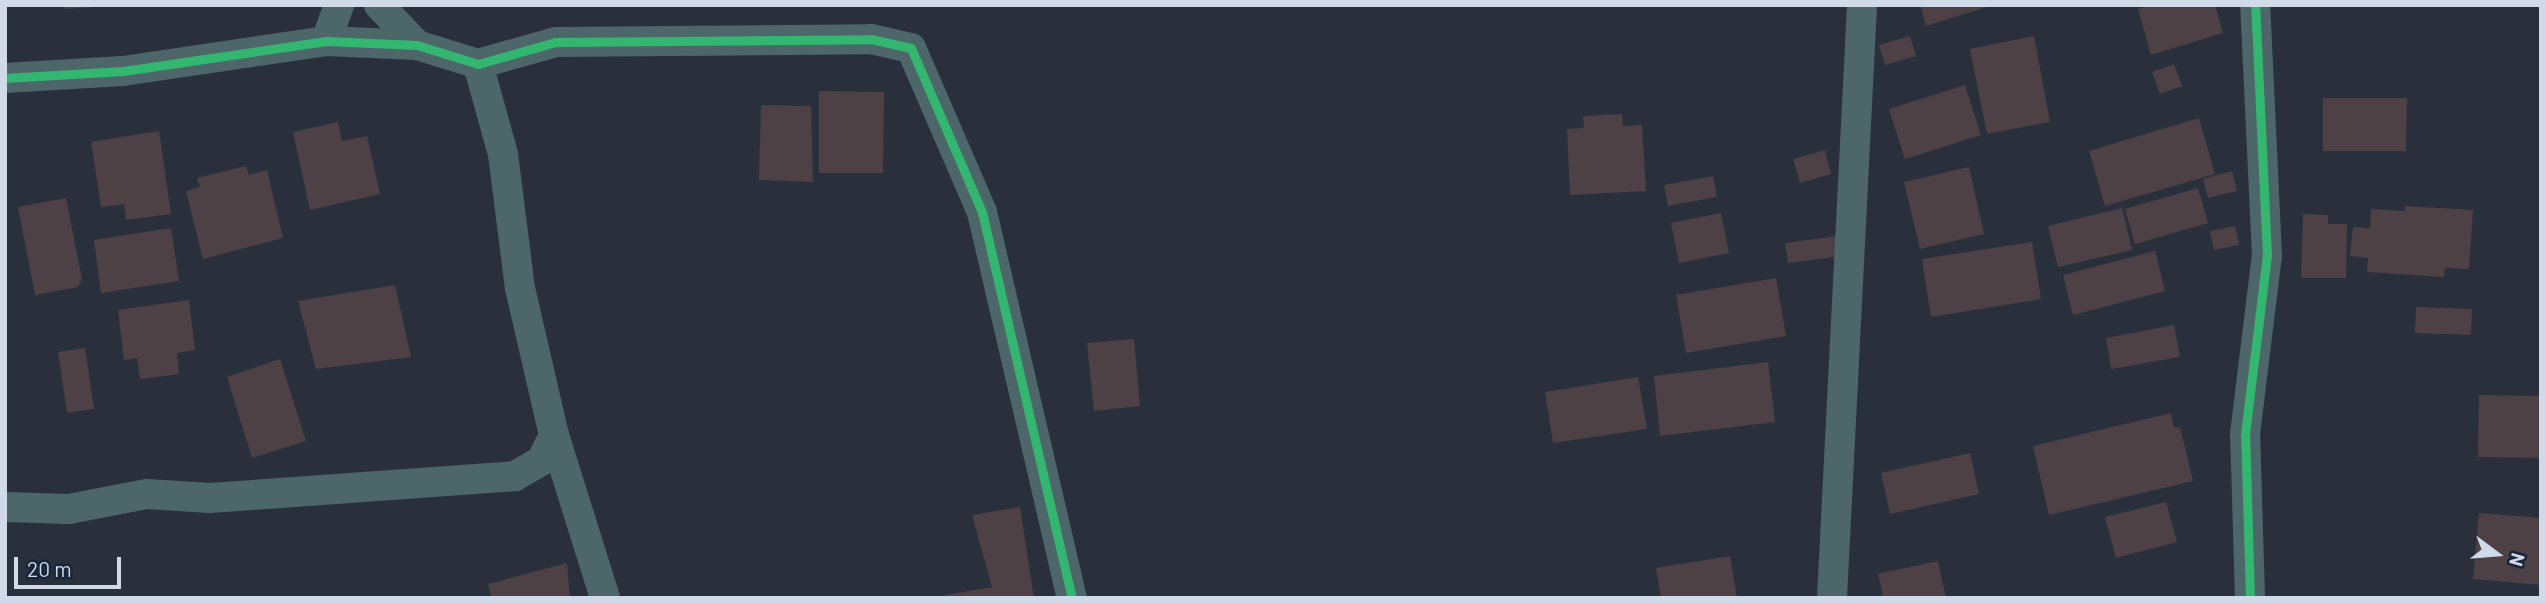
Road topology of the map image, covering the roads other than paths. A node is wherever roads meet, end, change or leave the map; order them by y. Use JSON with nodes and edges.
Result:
{"nodes":[{"id":1,"x":339,"y":5,"type":"edge"},
{"id":2,"x":379,"y":5,"type":"edge"},
{"id":3,"x":1862,"y":5,"type":"edge"},
{"id":4,"x":2255,"y":5,"type":"edge"},
{"id":5,"x":326,"y":41,"type":"junction"},
{"id":6,"x":417,"y":45,"type":"junction"},
{"id":7,"x":478,"y":64,"type":"junction"},
{"id":8,"x":5,"y":78,"type":"edge"},
{"id":9,"x":554,"y":435,"type":"junction"},
{"id":10,"x":5,"y":507,"type":"edge"},
{"id":11,"x":605,"y":598,"type":"edge"},
{"id":12,"x":1072,"y":598,"type":"edge"},
{"id":13,"x":1832,"y":598,"type":"edge"},
{"id":14,"x":2249,"y":598,"type":"edge"}],
"edges":[{"from":1,"to":5,"type":"street"},
{"from":2,"to":6,"type":"street"},
{"from":3,"to":13,"type":"street"},
{"from":4,"to":14,"type":"street"},
{"from":5,"to":6,"type":"street"},
{"from":5,"to":8,"type":"street"},
{"from":6,"to":7,"type":"street"},
{"from":7,"to":9,"type":"street"},
{"from":7,"to":12,"type":"street"},
{"from":9,"to":10,"type":"street"},
{"from":9,"to":11,"type":"street"}]}
